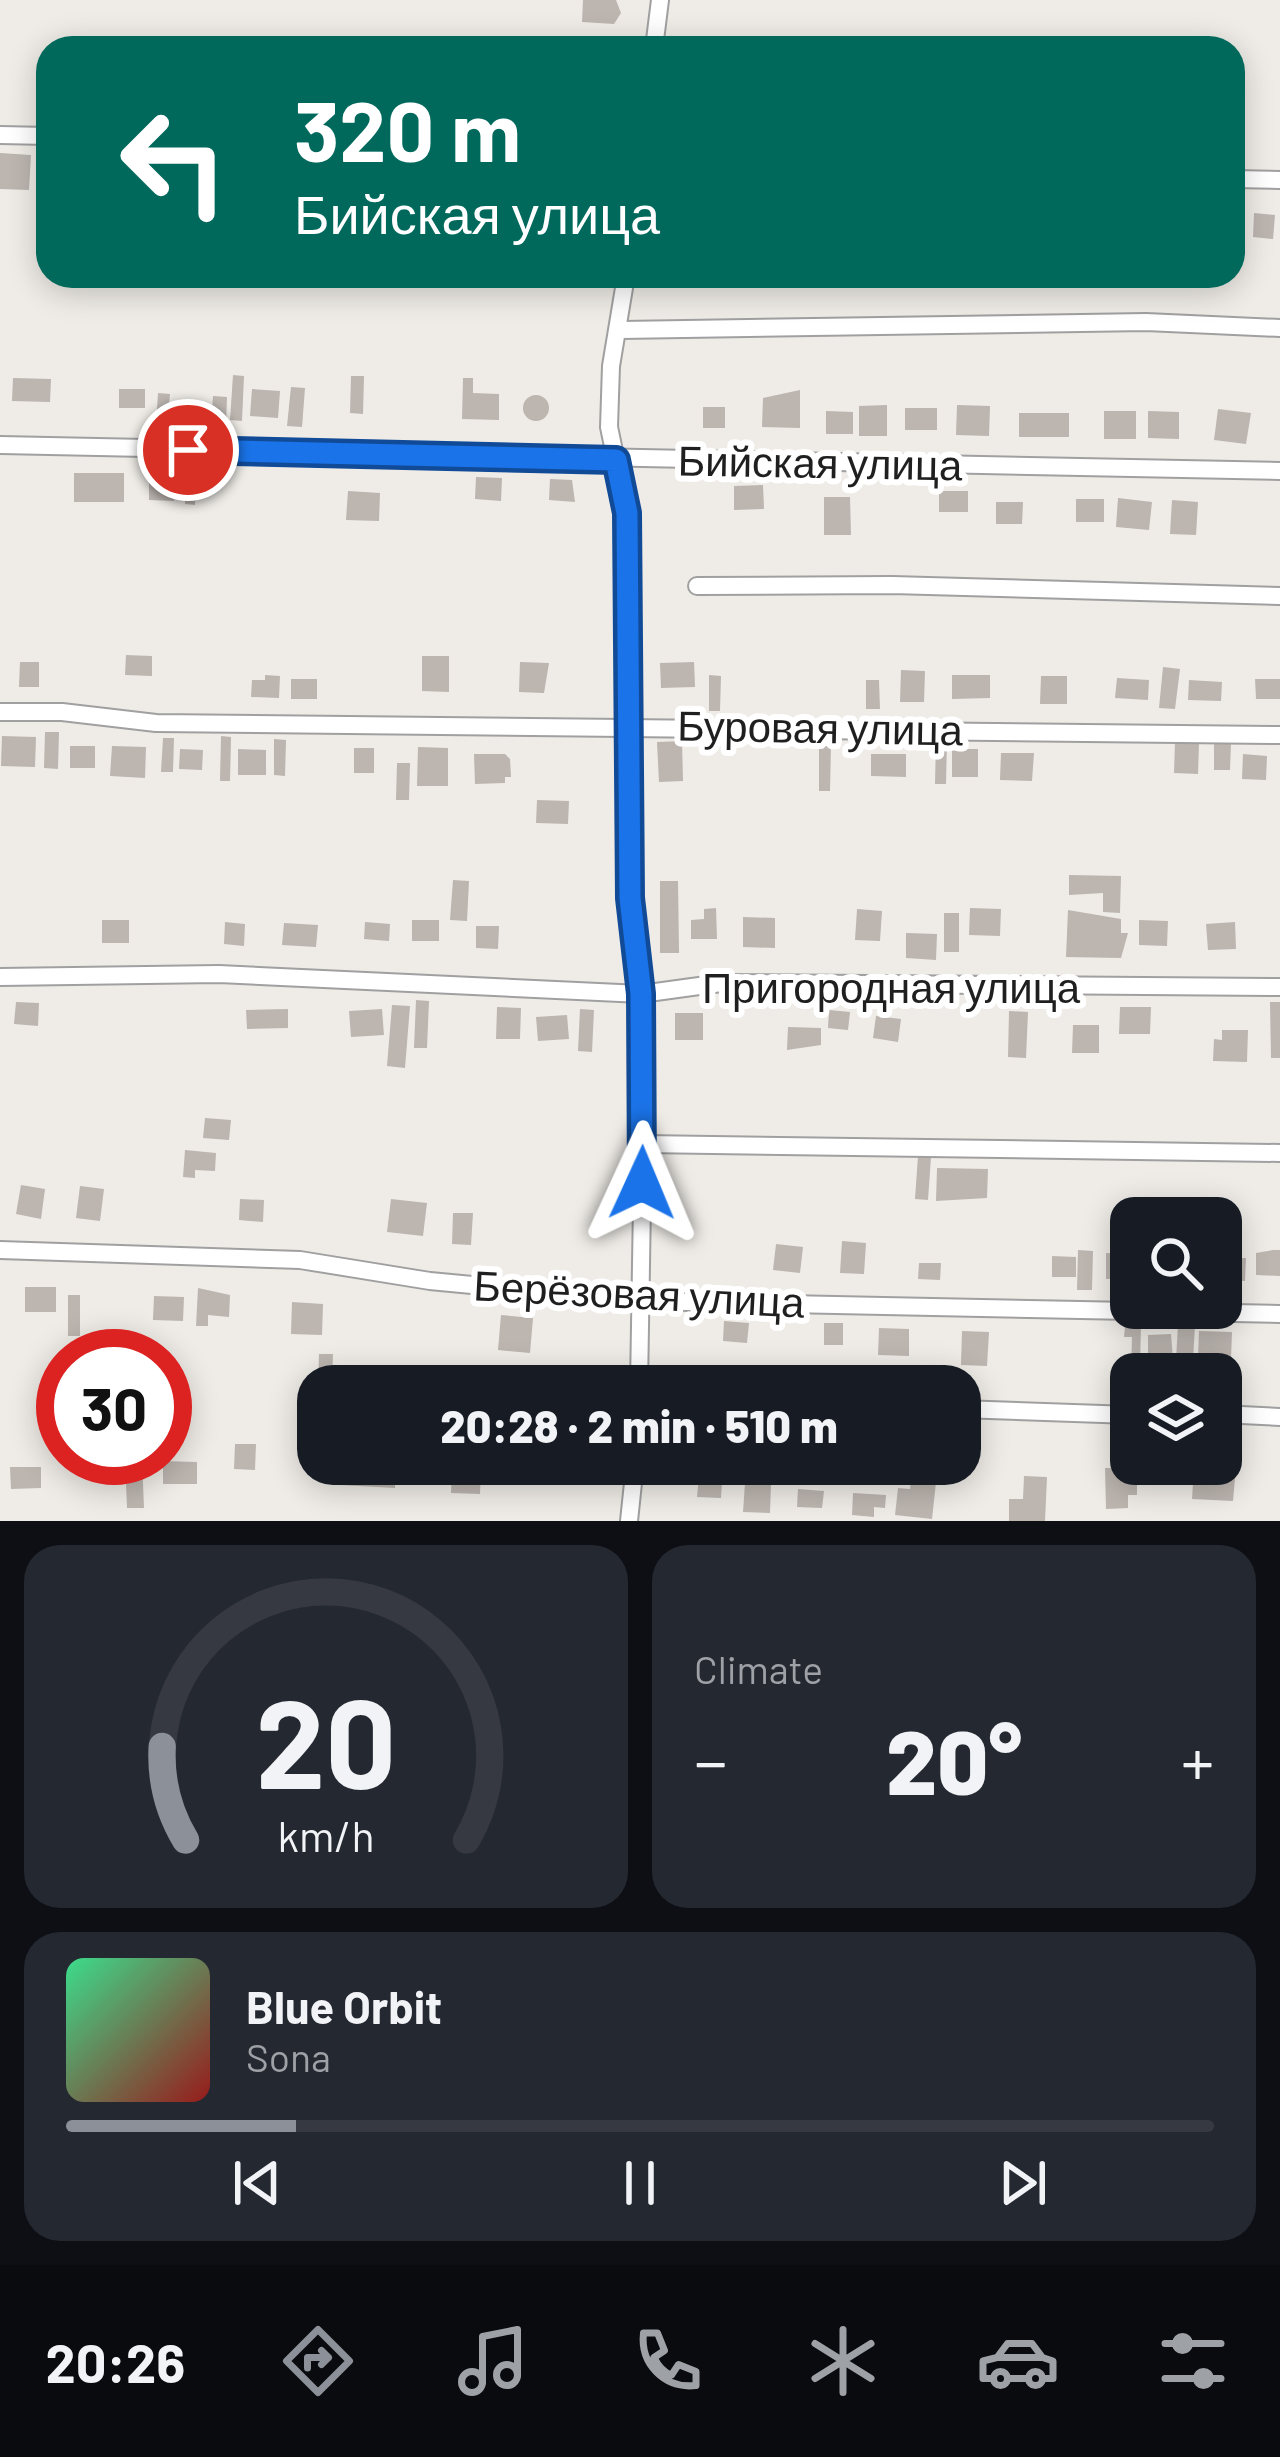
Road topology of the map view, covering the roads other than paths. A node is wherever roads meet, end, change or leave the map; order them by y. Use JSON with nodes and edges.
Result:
{"nodes":[{"id":1,"x":660,"y":0,"type":"edge"},
{"id":2,"x":656,"y":36,"type":"edge"},
{"id":3,"x":0,"y":135,"type":"edge"},
{"id":4,"x":36,"y":136,"type":"edge"},
{"id":5,"x":1245,"y":179,"type":"edge"},
{"id":6,"x":1280,"y":180,"type":"edge"},
{"id":7,"x":625,"y":288,"type":"edge"},
{"id":8,"x":1280,"y":328,"type":"edge"},
{"id":9,"x":621,"y":330,"type":"junction"},
{"id":10,"x":0,"y":445,"type":"edge"},
{"id":11,"x":616,"y":460,"type":"junction"},
{"id":12,"x":1280,"y":471,"type":"edge"},
{"id":13,"x":697,"y":586,"type":"dead end"},
{"id":14,"x":1280,"y":596,"type":"edge"},
{"id":15,"x":0,"y":712,"type":"edge"},
{"id":16,"x":627,"y":725,"type":"junction"},
{"id":17,"x":1280,"y":735,"type":"edge"},
{"id":18,"x":0,"y":976,"type":"edge"},
{"id":19,"x":1280,"y":987,"type":"edge"},
{"id":20,"x":641,"y":994,"type":"junction"},
{"id":21,"x":643,"y":1144,"type":"junction"},
{"id":22,"x":1280,"y":1153,"type":"edge"},
{"id":23,"x":0,"y":1250,"type":"edge"},
{"id":24,"x":640,"y":1301,"type":"junction"},
{"id":25,"x":1280,"y":1314,"type":"edge"},
{"id":26,"x":639,"y":1365,"type":"edge"},
{"id":27,"x":981,"y":1410,"type":"edge"},
{"id":28,"x":1110,"y":1413,"type":"edge"},
{"id":29,"x":1242,"y":1415,"type":"edge"},
{"id":30,"x":1280,"y":1417,"type":"edge"},
{"id":31,"x":632,"y":1485,"type":"edge"},
{"id":32,"x":629,"y":1521,"type":"edge"}],
"edges":[{"from":1,"to":2,"type":"street"},
{"from":3,"to":4,"type":"street"},
{"from":5,"to":6,"type":"street"},
{"from":7,"to":9,"type":"street"},
{"from":8,"to":9,"type":"street"},
{"from":9,"to":11,"type":"street"},
{"from":10,"to":11,"type":"street","name":"Бийская улица"},
{"from":11,"to":12,"type":"street","name":"Бийская улица"},
{"from":11,"to":16,"type":"street"},
{"from":13,"to":14,"type":"street"},
{"from":15,"to":16,"type":"street","name":"Буровая улица"},
{"from":16,"to":17,"type":"street","name":"Буровая улица"},
{"from":16,"to":20,"type":"street"},
{"from":18,"to":20,"type":"street","name":"Пригородная улица"},
{"from":19,"to":20,"type":"street","name":"Пригородная улица"},
{"from":20,"to":21,"type":"street"},
{"from":21,"to":22,"type":"street"},
{"from":21,"to":24,"type":"street"},
{"from":23,"to":24,"type":"street","name":"Берёзовая улица"},
{"from":24,"to":25,"type":"street","name":"Берёзовая улица"},
{"from":24,"to":26,"type":"street"},
{"from":27,"to":28,"type":"street"},
{"from":29,"to":30,"type":"street"},
{"from":31,"to":32,"type":"street"}]}
